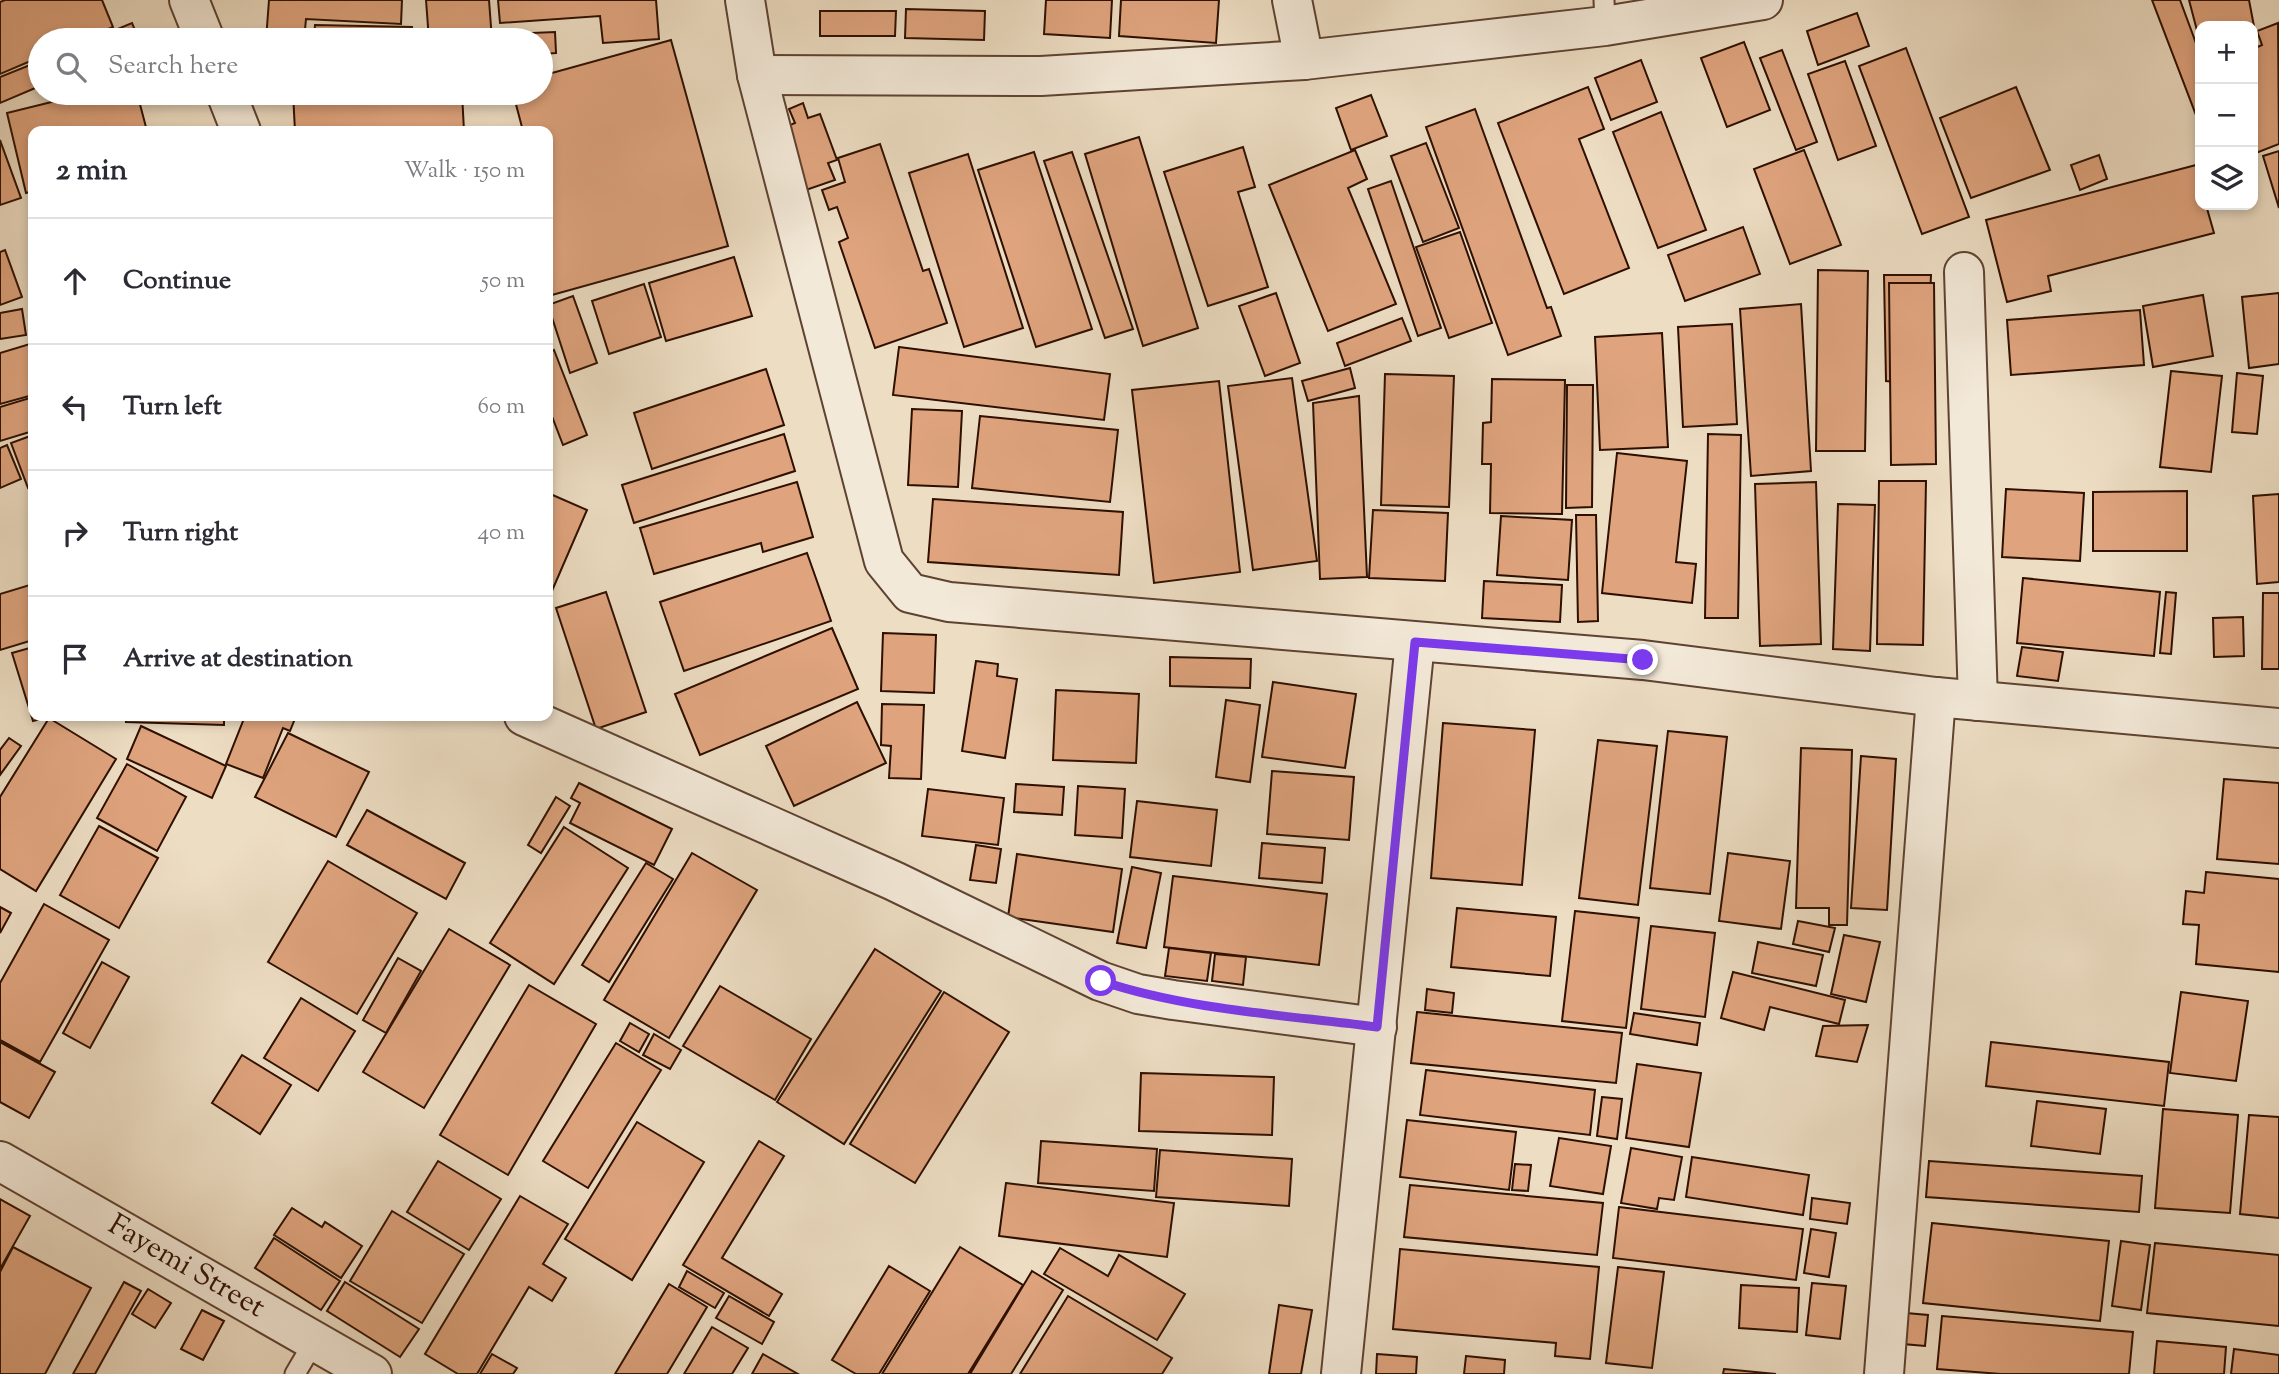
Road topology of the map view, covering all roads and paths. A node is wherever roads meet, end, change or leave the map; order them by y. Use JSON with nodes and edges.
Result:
{"nodes":[{"id":1,"x":188,"y":0,"type":"edge"},
{"id":2,"x":745,"y":0,"type":"edge"},
{"id":3,"x":1292,"y":0,"type":"edge"},
{"id":4,"x":1763,"y":0,"type":"edge"},
{"id":5,"x":1605,"y":13,"type":"edge"},
{"id":6,"x":200,"y":28,"type":"edge"},
{"id":7,"x":1304,"y":60,"type":"junction"},
{"id":8,"x":757,"y":75,"type":"junction"},
{"id":9,"x":231,"y":105,"type":"edge"},
{"id":10,"x":239,"y":126,"type":"edge"},
{"id":11,"x":1964,"y":272,"type":"dead end"},
{"id":12,"x":1415,"y":642,"type":"junction"},
{"id":13,"x":1936,"y":697,"type":"junction"},
{"id":14,"x":1978,"y":701,"type":"junction"},
{"id":15,"x":535,"y":721,"type":"edge"},
{"id":16,"x":2279,"y":728,"type":"edge"},
{"id":17,"x":1377,"y":1027,"type":"junction"},
{"id":18,"x":0,"y":1161,"type":"edge"},
{"id":19,"x":315,"y":1340,"type":"junction"},
{"id":20,"x":295,"y":1374,"type":"edge"},
{"id":21,"x":372,"y":1374,"type":"edge"},
{"id":22,"x":1341,"y":1374,"type":"edge"},
{"id":23,"x":1884,"y":1374,"type":"edge"}],
"edges":[{"from":1,"to":6,"type":"street"},
{"from":2,"to":8,"type":"street"},
{"from":3,"to":7,"type":"street"},
{"from":4,"to":5,"type":"street"},
{"from":5,"to":7,"type":"street"},
{"from":7,"to":8,"type":"street"},
{"from":8,"to":12,"type":"street"},
{"from":9,"to":10,"type":"street"},
{"from":11,"to":14,"type":"street"},
{"from":12,"to":13,"type":"street"},
{"from":12,"to":17,"type":"street"},
{"from":13,"to":14,"type":"street"},
{"from":13,"to":23,"type":"street"},
{"from":14,"to":16,"type":"street"},
{"from":15,"to":17,"type":"street"},
{"from":17,"to":22,"type":"street"},
{"from":18,"to":19,"type":"street","name":"Fayemi Street"},
{"from":19,"to":20,"type":"lane"},
{"from":19,"to":21,"type":"street","name":"Fayemi Street"}]}
